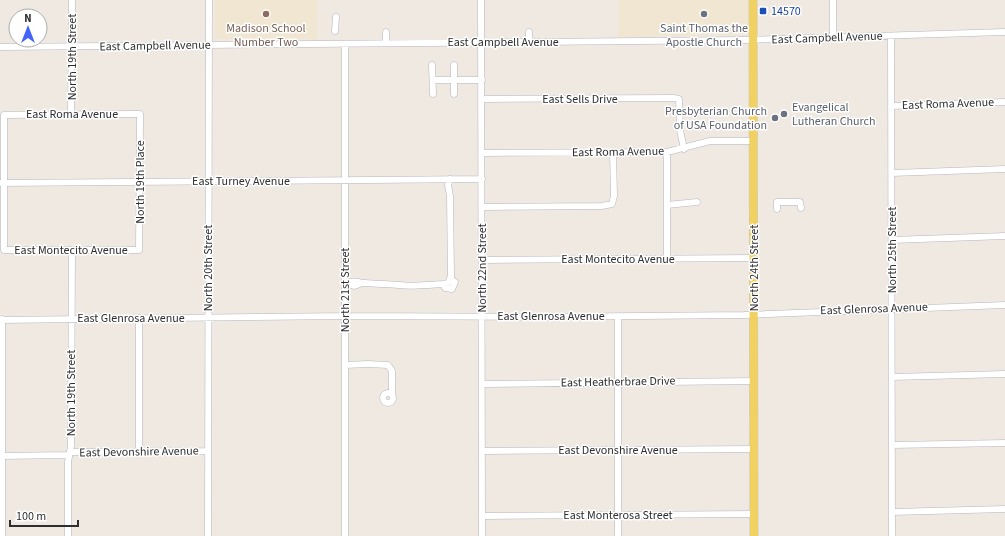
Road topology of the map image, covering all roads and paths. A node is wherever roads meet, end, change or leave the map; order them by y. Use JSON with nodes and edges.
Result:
{"nodes":[{"id":1,"x":72,"y":0,"type":"edge"},
{"id":2,"x":209,"y":0,"type":"edge"},
{"id":3,"x":481,"y":0,"type":"edge"},
{"id":4,"x":754,"y":0,"type":"edge"},
{"id":5,"x":833,"y":0,"type":"edge"},
{"id":6,"x":336,"y":17,"type":"dead end"},
{"id":7,"x":335,"y":31,"type":"dead end"},
{"id":8,"x":386,"y":32,"type":"dead end"},
{"id":9,"x":529,"y":32,"type":"dead end"},
{"id":10,"x":1005,"y":32,"type":"edge"},
{"id":11,"x":891,"y":36,"type":"junction"},
{"id":12,"x":833,"y":38,"type":"junction"},
{"id":13,"x":754,"y":40,"type":"junction"},
{"id":14,"x":529,"y":42,"type":"junction"},
{"id":15,"x":386,"y":43,"type":"junction"},
{"id":16,"x":482,"y":43,"type":"junction"},
{"id":17,"x":346,"y":44,"type":"junction"},
{"id":18,"x":209,"y":45,"type":"junction"},
{"id":19,"x":72,"y":46,"type":"junction"},
{"id":20,"x":0,"y":47,"type":"edge"},
{"id":21,"x":432,"y":65,"type":"dead end"},
{"id":22,"x":454,"y":65,"type":"dead end"},
{"id":23,"x":432,"y":80,"type":"junction"},
{"id":24,"x":454,"y":80,"type":"junction"},
{"id":25,"x":482,"y":80,"type":"junction"},
{"id":26,"x":433,"y":94,"type":"dead end"},
{"id":27,"x":454,"y":94,"type":"dead end"},
{"id":28,"x":482,"y":99,"type":"junction"},
{"id":29,"x":1005,"y":102,"type":"edge"},
{"id":30,"x":891,"y":106,"type":"junction"},
{"id":31,"x":71,"y":114,"type":"junction"},
{"id":32,"x":140,"y":114,"type":"joint"},
{"id":33,"x":754,"y":141,"type":"junction"},
{"id":34,"x":684,"y":149,"type":"junction"},
{"id":35,"x":613,"y":152,"type":"junction"},
{"id":36,"x":667,"y":152,"type":"junction"},
{"id":37,"x":482,"y":153,"type":"junction"},
{"id":38,"x":1005,"y":169,"type":"edge"},
{"id":39,"x":892,"y":173,"type":"junction"},
{"id":40,"x":450,"y":179,"type":"junction"},
{"id":41,"x":482,"y":179,"type":"junction"},
{"id":42,"x":345,"y":180,"type":"junction"},
{"id":43,"x":208,"y":181,"type":"junction"},
{"id":44,"x":140,"y":182,"type":"junction"},
{"id":45,"x":2,"y":183,"type":"edge"},
{"id":46,"x":697,"y":202,"type":"dead end"},
{"id":47,"x":667,"y":205,"type":"junction"},
{"id":48,"x":482,"y":207,"type":"junction"},
{"id":49,"x":801,"y":208,"type":"dead end"},
{"id":50,"x":777,"y":209,"type":"dead end"},
{"id":51,"x":1005,"y":236,"type":"edge"},
{"id":52,"x":892,"y":240,"type":"junction"},
{"id":53,"x":139,"y":250,"type":"joint"},
{"id":54,"x":72,"y":251,"type":"junction"},
{"id":55,"x":754,"y":258,"type":"junction"},
{"id":56,"x":667,"y":259,"type":"junction"},
{"id":57,"x":482,"y":260,"type":"junction"},
{"id":58,"x":345,"y":283,"type":"junction"},
{"id":59,"x":1005,"y":305,"type":"edge"},
{"id":60,"x":891,"y":309,"type":"junction"},
{"id":61,"x":754,"y":315,"type":"junction"},
{"id":62,"x":345,"y":316,"type":"junction"},
{"id":63,"x":482,"y":316,"type":"junction"},
{"id":64,"x":618,"y":316,"type":"junction"},
{"id":65,"x":139,"y":318,"type":"junction"},
{"id":66,"x":208,"y":318,"type":"junction"},
{"id":67,"x":71,"y":319,"type":"junction"},
{"id":68,"x":1,"y":320,"type":"edge"},
{"id":69,"x":345,"y":365,"type":"junction"},
{"id":70,"x":1005,"y":374,"type":"edge"},
{"id":71,"x":892,"y":377,"type":"junction"},
{"id":72,"x":754,"y":381,"type":"junction"},
{"id":73,"x":618,"y":382,"type":"junction"},
{"id":74,"x":482,"y":384,"type":"junction"},
{"id":75,"x":392,"y":395,"type":"dead end"},
{"id":76,"x":1005,"y":443,"type":"edge"},
{"id":77,"x":892,"y":445,"type":"junction"},
{"id":78,"x":754,"y":449,"type":"junction"},
{"id":79,"x":618,"y":450,"type":"junction"},
{"id":80,"x":208,"y":451,"type":"junction"},
{"id":81,"x":482,"y":451,"type":"junction"},
{"id":82,"x":139,"y":452,"type":"junction"},
{"id":83,"x":70,"y":454,"type":"junction"},
{"id":84,"x":1,"y":456,"type":"edge"},
{"id":85,"x":1005,"y":509,"type":"edge"},
{"id":86,"x":892,"y":512,"type":"junction"},
{"id":87,"x":754,"y":514,"type":"junction"},
{"id":88,"x":618,"y":515,"type":"junction"},
{"id":89,"x":482,"y":516,"type":"junction"},
{"id":90,"x":2,"y":536,"type":"edge"},
{"id":91,"x":68,"y":536,"type":"edge"},
{"id":92,"x":208,"y":536,"type":"edge"},
{"id":93,"x":345,"y":536,"type":"edge"},
{"id":94,"x":482,"y":536,"type":"edge"},
{"id":95,"x":618,"y":536,"type":"edge"},
{"id":96,"x":754,"y":536,"type":"edge"},
{"id":97,"x":892,"y":536,"type":"edge"}],
"edges":[{"from":1,"to":19,"type":"street","name":"North 19th Street"},
{"from":2,"to":18,"type":"street","name":"North 20th Street"},
{"from":3,"to":16,"type":"street","name":"North 22nd Street"},
{"from":4,"to":13,"type":"main road","name":"North 24th Street"},
{"from":5,"to":12,"type":"street"},
{"from":6,"to":7,"type":"street"},
{"from":8,"to":15,"type":"street"},
{"from":9,"to":14,"type":"street"},
{"from":10,"to":11,"type":"street","name":"East Campbell Avenue"},
{"from":11,"to":12,"type":"street","name":"East Campbell Avenue"},
{"from":11,"to":30,"type":"street","name":"North 25th Street"},
{"from":12,"to":13,"type":"street","name":"East Campbell Avenue"},
{"from":13,"to":14,"type":"street","name":"East Campbell Avenue"},
{"from":13,"to":33,"type":"main road","name":"North 24th Street"},
{"from":14,"to":16,"type":"street","name":"East Campbell Avenue"},
{"from":15,"to":16,"type":"street","name":"East Campbell Avenue"},
{"from":15,"to":17,"type":"street","name":"East Campbell Avenue"},
{"from":16,"to":25,"type":"street","name":"North 22nd Street"},
{"from":17,"to":18,"type":"street","name":"East Campbell Avenue"},
{"from":17,"to":42,"type":"street","name":"North 21st Street"},
{"from":18,"to":19,"type":"street","name":"East Campbell Avenue"},
{"from":18,"to":43,"type":"street","name":"North 20th Street"},
{"from":19,"to":20,"type":"street","name":"East Campbell Avenue"},
{"from":19,"to":31,"type":"street","name":"North 19th Street"},
{"from":21,"to":23,"type":"street"},
{"from":22,"to":24,"type":"street"},
{"from":23,"to":24,"type":"street"},
{"from":23,"to":26,"type":"street"},
{"from":24,"to":25,"type":"street"},
{"from":24,"to":27,"type":"street"},
{"from":25,"to":28,"type":"street","name":"North 22nd Street"},
{"from":28,"to":34,"type":"street","name":"East Sells Drive"},
{"from":28,"to":37,"type":"street","name":"North 22nd Street"},
{"from":29,"to":30,"type":"street","name":"East Roma Avenue"},
{"from":30,"to":39,"type":"street","name":"North 25th Street"},
{"from":31,"to":32,"type":"street","name":"East Roma Avenue"},
{"from":31,"to":45,"type":"street","name":"East Roma Avenue"},
{"from":32,"to":44,"type":"street","name":"North 19th Place"},
{"from":33,"to":34,"type":"street","name":"East Roma Avenue"},
{"from":33,"to":55,"type":"main road","name":"North 24th Street"},
{"from":34,"to":36,"type":"street","name":"East Roma Avenue"},
{"from":35,"to":36,"type":"street","name":"East Roma Avenue"},
{"from":35,"to":37,"type":"street","name":"East Roma Avenue"},
{"from":35,"to":48,"type":"street"},
{"from":36,"to":47,"type":"street"},
{"from":37,"to":41,"type":"street","name":"North 22nd Street"},
{"from":38,"to":39,"type":"street"},
{"from":39,"to":52,"type":"street","name":"North 25th Street"},
{"from":40,"to":41,"type":"street","name":"East Turney Avenue"},
{"from":40,"to":42,"type":"street","name":"East Turney Avenue"},
{"from":40,"to":58,"type":"street"},
{"from":41,"to":48,"type":"street","name":"North 22nd Street"},
{"from":42,"to":43,"type":"street","name":"East Turney Avenue"},
{"from":42,"to":58,"type":"street","name":"North 21st Street"},
{"from":43,"to":44,"type":"street","name":"East Turney Avenue"},
{"from":43,"to":66,"type":"street","name":"North 20th Street"},
{"from":44,"to":45,"type":"street","name":"East Turney Avenue"},
{"from":44,"to":53,"type":"street","name":"North 19th Place"},
{"from":45,"to":54,"type":"street","name":"East Montecito Avenue"},
{"from":46,"to":47,"type":"street"},
{"from":47,"to":56,"type":"street"},
{"from":48,"to":57,"type":"street","name":"North 22nd Street"},
{"from":49,"to":50,"type":"street"},
{"from":51,"to":52,"type":"street"},
{"from":52,"to":60,"type":"street","name":"North 25th Street"},
{"from":53,"to":54,"type":"street","name":"East Montecito Avenue"},
{"from":54,"to":67,"type":"street","name":"North 19th Street"},
{"from":55,"to":56,"type":"street","name":"East Montecito Avenue"},
{"from":55,"to":61,"type":"main road","name":"North 24th Street"},
{"from":56,"to":57,"type":"street","name":"East Montecito Avenue"},
{"from":57,"to":63,"type":"street","name":"North 22nd Street"},
{"from":58,"to":62,"type":"street","name":"North 21st Street"},
{"from":59,"to":60,"type":"street","name":"East Glenrosa Avenue"},
{"from":60,"to":61,"type":"street","name":"East Glenrosa Avenue"},
{"from":60,"to":71,"type":"street","name":"North 25th Street"},
{"from":61,"to":64,"type":"street","name":"East Glenrosa Avenue"},
{"from":61,"to":72,"type":"main road","name":"North 24th Street"},
{"from":62,"to":63,"type":"street","name":"East Glenrosa Avenue"},
{"from":62,"to":66,"type":"street","name":"East Glenrosa Avenue"},
{"from":62,"to":69,"type":"street","name":"North 21st Street"},
{"from":63,"to":64,"type":"street","name":"East Glenrosa Avenue"},
{"from":63,"to":74,"type":"street","name":"North 22nd Street"},
{"from":64,"to":73,"type":"street"},
{"from":65,"to":66,"type":"street","name":"East Glenrosa Avenue"},
{"from":65,"to":67,"type":"street","name":"East Glenrosa Avenue"},
{"from":65,"to":82,"type":"street"},
{"from":66,"to":80,"type":"street","name":"North 20th Street"},
{"from":67,"to":68,"type":"street","name":"East Glenrosa Avenue"},
{"from":67,"to":83,"type":"street","name":"North 19th Street"},
{"from":68,"to":84,"type":"street"},
{"from":69,"to":75,"type":"street"},
{"from":69,"to":93,"type":"street","name":"North 21st Street"},
{"from":70,"to":71,"type":"street"},
{"from":71,"to":77,"type":"street","name":"North 25th Street"},
{"from":72,"to":73,"type":"street","name":"East Heatherbrae Drive"},
{"from":72,"to":78,"type":"main road","name":"North 24th Street"},
{"from":73,"to":74,"type":"street","name":"East Heatherbrae Drive"},
{"from":73,"to":79,"type":"street"},
{"from":74,"to":81,"type":"street","name":"North 22nd Street"},
{"from":76,"to":77,"type":"street"},
{"from":77,"to":86,"type":"street","name":"North 25th Street"},
{"from":78,"to":79,"type":"street","name":"East Devonshire Avenue"},
{"from":78,"to":87,"type":"main road","name":"North 24th Street"},
{"from":79,"to":81,"type":"street","name":"East Devonshire Avenue"},
{"from":79,"to":88,"type":"street"},
{"from":80,"to":82,"type":"street","name":"East Devonshire Avenue"},
{"from":80,"to":92,"type":"street","name":"North 20th Street"},
{"from":81,"to":89,"type":"street","name":"North 22nd Street"},
{"from":82,"to":83,"type":"street","name":"East Devonshire Avenue"},
{"from":83,"to":84,"type":"street","name":"East Devonshire Avenue"},
{"from":83,"to":91,"type":"street","name":"North 19th Street"},
{"from":84,"to":90,"type":"street"},
{"from":85,"to":86,"type":"street"},
{"from":86,"to":97,"type":"street","name":"North 25th Street"},
{"from":87,"to":88,"type":"street","name":"East Monterosa Street"},
{"from":87,"to":96,"type":"main road","name":"North 24th Street"},
{"from":88,"to":89,"type":"street","name":"East Monterosa Street"},
{"from":88,"to":95,"type":"street"},
{"from":89,"to":94,"type":"street","name":"North 22nd Street"}]}
